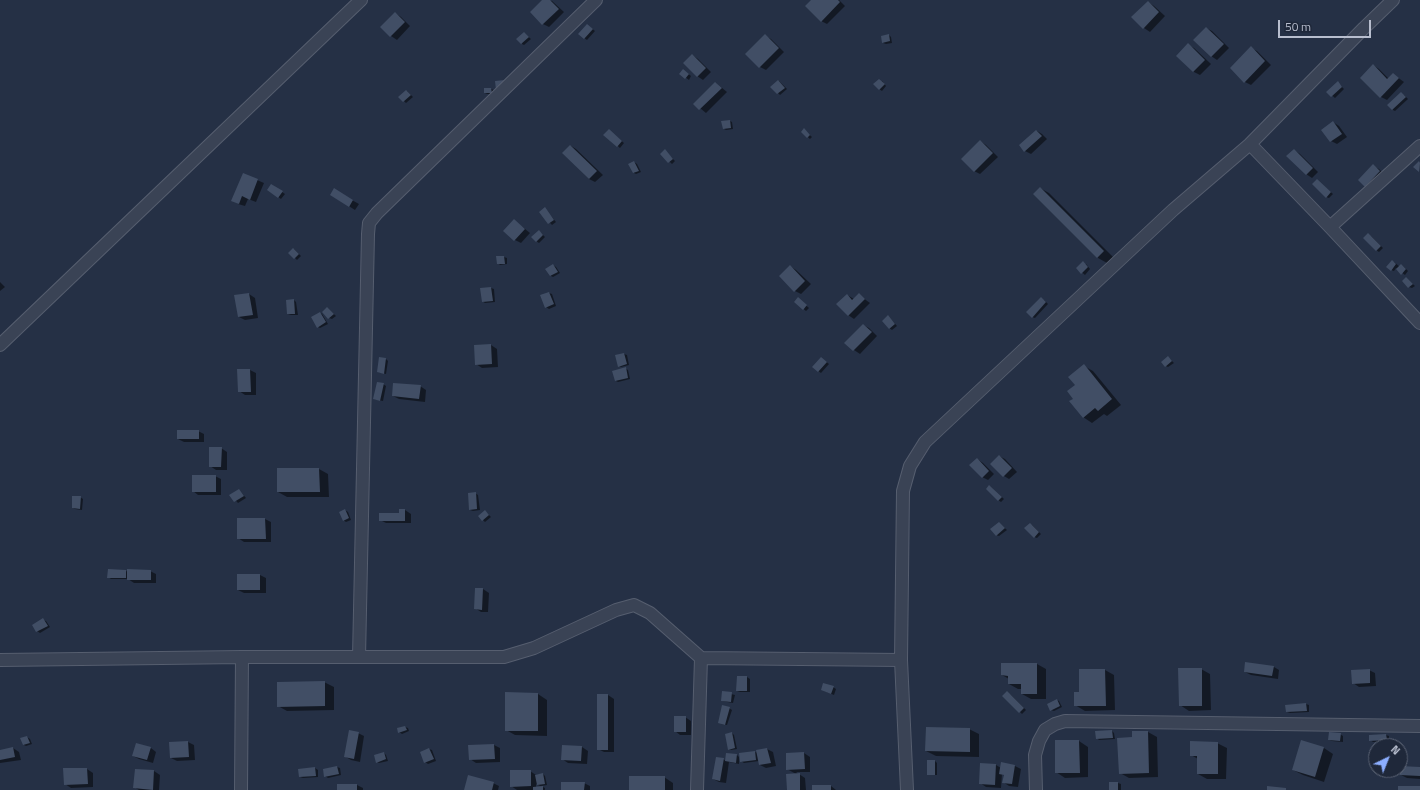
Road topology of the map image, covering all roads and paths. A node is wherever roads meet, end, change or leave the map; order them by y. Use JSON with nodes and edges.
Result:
{"nodes":[{"id":1,"x":361,"y":0,"type":"edge"},
{"id":2,"x":596,"y":0,"type":"edge"},
{"id":3,"x":1393,"y":0,"type":"edge"},
{"id":4,"x":1250,"y":144,"type":"junction"},
{"id":5,"x":1420,"y":146,"type":"edge"},
{"id":6,"x":1330,"y":227,"type":"junction"},
{"id":7,"x":1420,"y":323,"type":"edge"},
{"id":8,"x":0,"y":345,"type":"edge"},
{"id":9,"x":242,"y":656,"type":"junction"},
{"id":10,"x":359,"y":657,"type":"junction"},
{"id":11,"x":701,"y":658,"type":"junction"},
{"id":12,"x":0,"y":660,"type":"edge"},
{"id":13,"x":901,"y":660,"type":"junction"},
{"id":14,"x":1420,"y":726,"type":"edge"},
{"id":15,"x":241,"y":790,"type":"edge"},
{"id":16,"x":697,"y":790,"type":"edge"},
{"id":17,"x":908,"y":790,"type":"edge"},
{"id":18,"x":1036,"y":790,"type":"edge"}],
"edges":[{"from":1,"to":8,"type":"street"},
{"from":2,"to":10,"type":"street"},
{"from":3,"to":4,"type":"street"},
{"from":4,"to":6,"type":"street"},
{"from":4,"to":13,"type":"street"},
{"from":5,"to":6,"type":"street"},
{"from":6,"to":7,"type":"street"},
{"from":9,"to":10,"type":"street"},
{"from":9,"to":12,"type":"street"},
{"from":9,"to":15,"type":"street"},
{"from":10,"to":11,"type":"street"},
{"from":11,"to":13,"type":"street"},
{"from":11,"to":16,"type":"street"},
{"from":13,"to":17,"type":"street"},
{"from":14,"to":18,"type":"street"}]}
